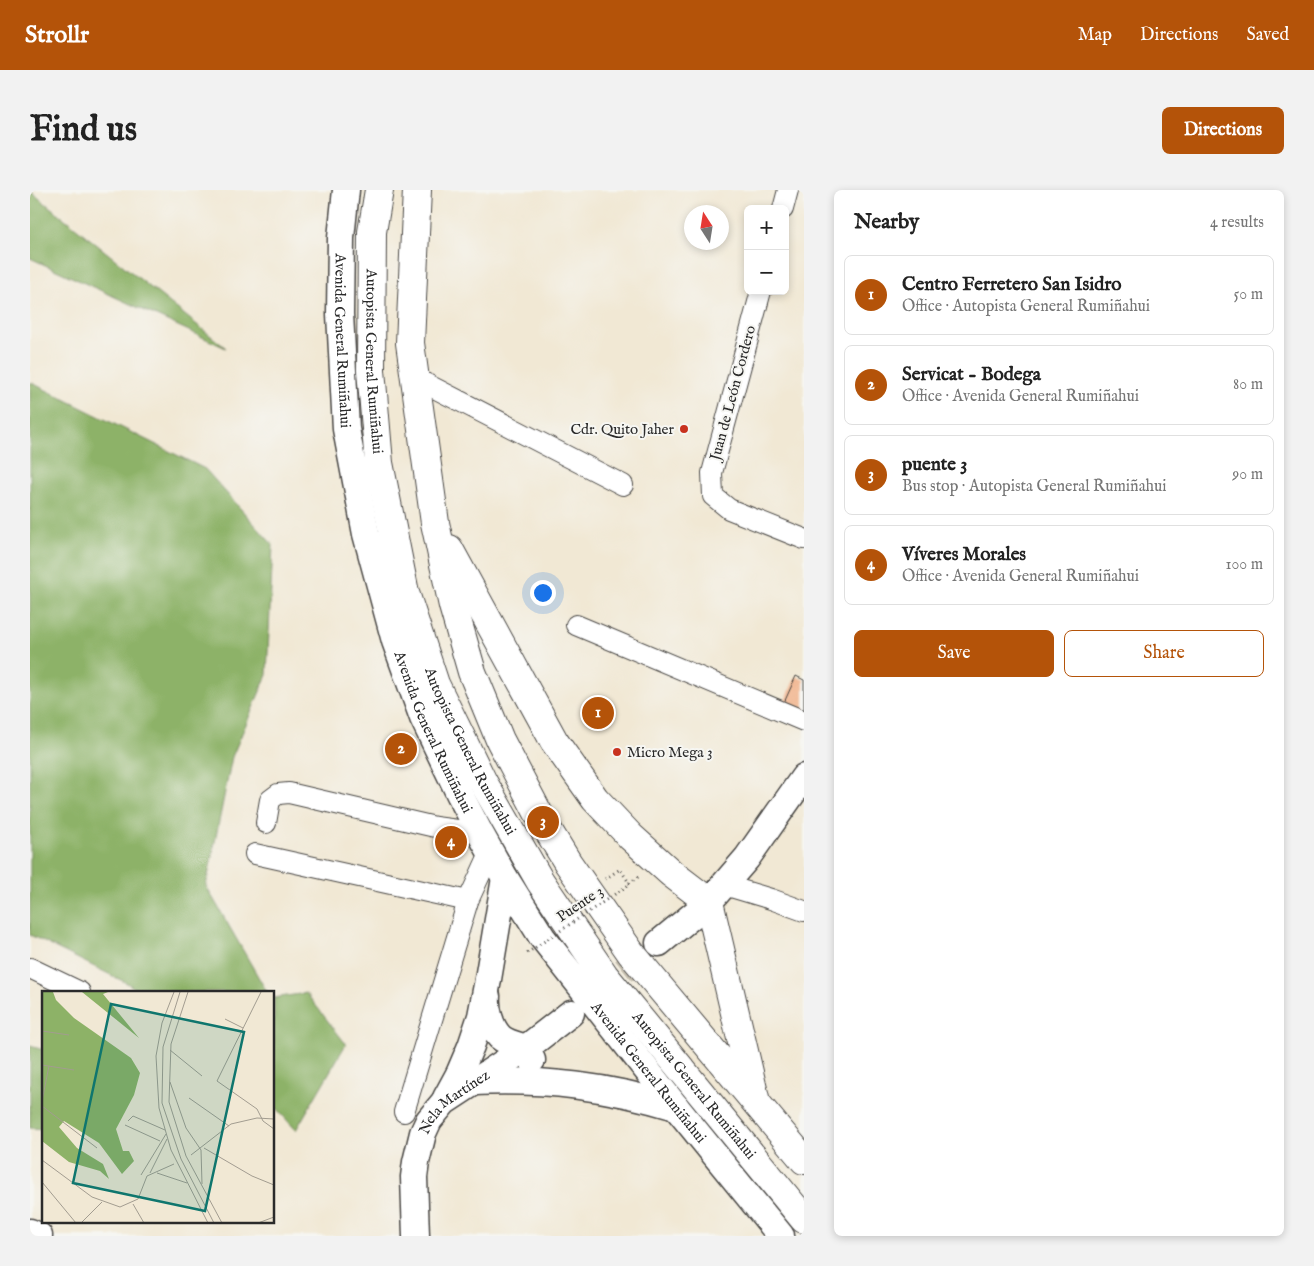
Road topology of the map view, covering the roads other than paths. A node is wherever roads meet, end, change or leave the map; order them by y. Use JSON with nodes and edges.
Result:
{"nodes":[{"id":1,"x":346,"y":190,"type":"edge"},
{"id":2,"x":379,"y":190,"type":"edge"},
{"id":3,"x":417,"y":190,"type":"edge"},
{"id":4,"x":788,"y":190,"type":"edge"},
{"id":5,"x":784,"y":205,"type":"edge"},
{"id":6,"x":760,"y":295,"type":"edge"},
{"id":7,"x":415,"y":378,"type":"junction"},
{"id":8,"x":623,"y":485,"type":"dead end"},
{"id":9,"x":435,"y":523,"type":"junction"},
{"id":10,"x":804,"y":539,"type":"edge"},
{"id":11,"x":576,"y":625,"type":"dead end"},
{"id":12,"x":804,"y":722,"type":"edge"},
{"id":13,"x":804,"y":777,"type":"edge"},
{"id":14,"x":266,"y":823,"type":"dead end"},
{"id":15,"x":485,"y":843,"type":"junction"},
{"id":16,"x":254,"y":854,"type":"dead end"},
{"id":17,"x":505,"y":878,"type":"junction"},
{"id":18,"x":716,"y":894,"type":"junction"},
{"id":19,"x":468,"y":901,"type":"junction"},
{"id":20,"x":804,"y":911,"type":"edge"},
{"id":21,"x":659,"y":942,"type":"tunnel mouth"},
{"id":22,"x":30,"y":968,"type":"edge"},
{"id":23,"x":487,"y":985,"type":"junction"},
{"id":24,"x":78,"y":991,"type":"edge"},
{"id":25,"x":571,"y":1013,"type":"tunnel mouth"},
{"id":26,"x":526,"y":1048,"type":"junction"},
{"id":27,"x":474,"y":1082,"type":"junction"},
{"id":28,"x":570,"y":1084,"type":"junction"},
{"id":29,"x":444,"y":1102,"type":"junction"},
{"id":30,"x":757,"y":1104,"type":"junction"},
{"id":31,"x":676,"y":1107,"type":"junction"},
{"id":32,"x":404,"y":1112,"type":"dead end"},
{"id":33,"x":804,"y":1160,"type":"edge"},
{"id":34,"x":804,"y":1219,"type":"edge"},
{"id":35,"x":30,"y":1232,"type":"edge"},
{"id":36,"x":39,"y":1236,"type":"edge"},
{"id":37,"x":416,"y":1236,"type":"edge"},
{"id":38,"x":782,"y":1236,"type":"edge"}],
"edges":[{"from":1,"to":15,"type":"main road","name":"Avenida General Rumiñahui"},
{"from":2,"to":34,"type":"highway","name":"Autopista General Rumiñahui"},
{"from":3,"to":7,"type":"highway","name":"Autopista General Rumiñahui"},
{"from":4,"to":5,"type":"street"},
{"from":6,"to":10,"type":"street","name":"Juan de León Cordero"},
{"from":7,"to":8,"type":"street"},
{"from":7,"to":9,"type":"highway","name":"Autopista General Rumiñahui"},
{"from":9,"to":18,"type":"highway"},
{"from":9,"to":30,"type":"highway","name":"Autopista General Rumiñahui"},
{"from":11,"to":12,"type":"street"},
{"from":13,"to":18,"type":"main road"},
{"from":14,"to":15,"type":"street"},
{"from":15,"to":17,"type":"main road","name":"Avenida General Rumiñahui"},
{"from":15,"to":19,"type":"street"},
{"from":16,"to":19,"type":"street"},
{"from":17,"to":23,"type":"main road"},
{"from":17,"to":31,"type":"main road","name":"Avenida General Rumiñahui"},
{"from":18,"to":20,"type":"street"},
{"from":18,"to":21,"type":"main road"},
{"from":18,"to":30,"type":"highway"},
{"from":19,"to":32,"type":"street"},
{"from":22,"to":24,"type":"street"},
{"from":23,"to":26,"type":"main road"},
{"from":23,"to":29,"type":"main road"},
{"from":25,"to":26,"type":"main road","name":"Nela Martínez"},
{"from":26,"to":27,"type":"main road","name":"Nela Martínez"},
{"from":26,"to":28,"type":"main road"},
{"from":27,"to":28,"type":"main road"},
{"from":27,"to":29,"type":"main road","name":"Nela Martínez"},
{"from":28,"to":31,"type":"main road"},
{"from":29,"to":37,"type":"main road","name":"Nela Martínez"},
{"from":30,"to":33,"type":"highway","name":"Autopista General Rumiñahui"},
{"from":31,"to":38,"type":"main road","name":"Avenida General Rumiñahui"},
{"from":35,"to":36,"type":"main road"}]}
